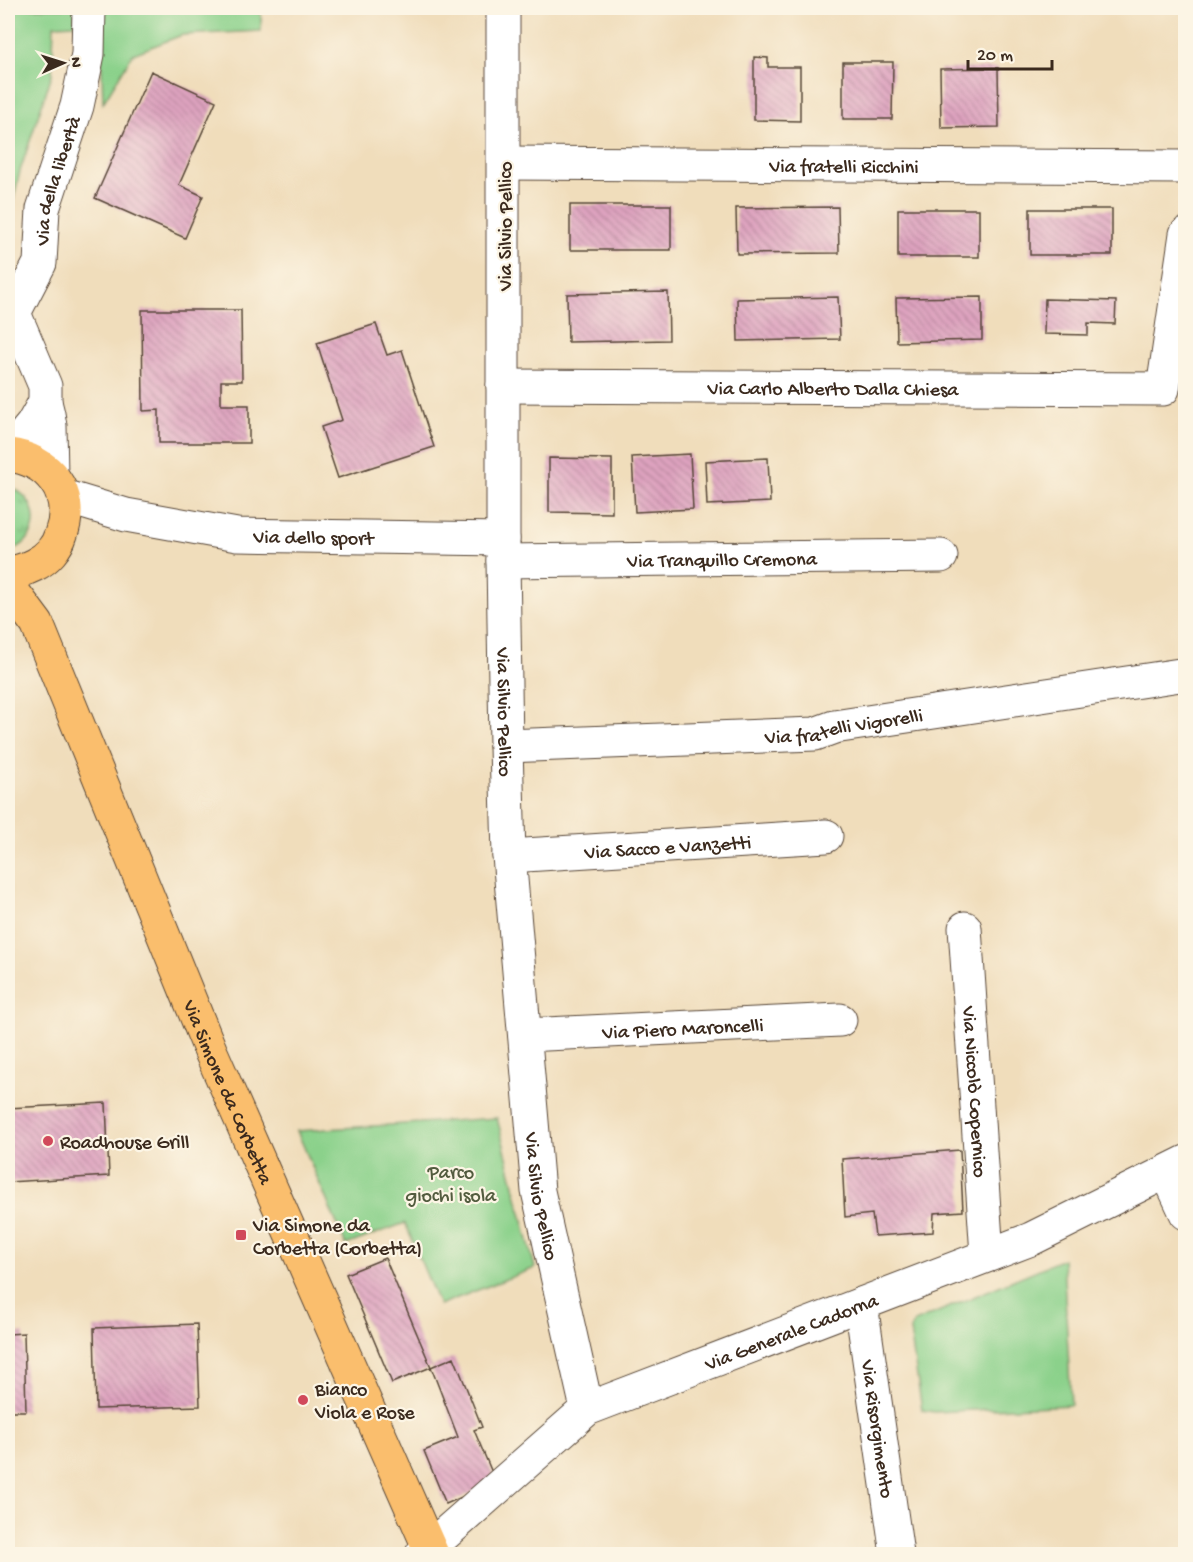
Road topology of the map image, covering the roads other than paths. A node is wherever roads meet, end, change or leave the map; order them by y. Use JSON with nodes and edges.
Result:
{"nodes":[{"id":1,"x":89,"y":8,"type":"edge"},
{"id":2,"x":504,"y":8,"type":"edge"},
{"id":3,"x":504,"y":163,"type":"junction"},
{"id":4,"x":1185,"y":166,"type":"edge"},
{"id":5,"x":1185,"y":234,"type":"edge"},
{"id":6,"x":11,"y":306,"type":"edge"},
{"id":7,"x":503,"y":386,"type":"junction"},
{"id":8,"x":1174,"y":387,"type":"edge"},
{"id":9,"x":45,"y":402,"type":"junction"},
{"id":10,"x":8,"y":454,"type":"edge"},
{"id":11,"x":59,"y":500,"type":"junction"},
{"id":12,"x":503,"y":550,"type":"junction"},
{"id":13,"x":941,"y":556,"type":"dead end"},
{"id":14,"x":40,"y":562,"type":"junction"},
{"id":15,"x":8,"y":572,"type":"edge"},
{"id":16,"x":8,"y":585,"type":"edge"},
{"id":17,"x":37,"y":624,"type":"junction"},
{"id":18,"x":1180,"y":675,"type":"dead end"},
{"id":19,"x":506,"y":746,"type":"junction"},
{"id":20,"x":826,"y":836,"type":"dead end"},
{"id":21,"x":509,"y":856,"type":"junction"},
{"id":22,"x":965,"y":928,"type":"dead end"},
{"id":23,"x":840,"y":1020,"type":"dead end"},
{"id":24,"x":525,"y":1035,"type":"junction"},
{"id":25,"x":1176,"y":1167,"type":"edge"},
{"id":26,"x":1185,"y":1213,"type":"edge"},
{"id":27,"x":987,"y":1255,"type":"junction"},
{"id":28,"x":861,"y":1304,"type":"junction"},
{"id":29,"x":587,"y":1409,"type":"junction"},
{"id":30,"x":428,"y":1553,"type":"edge"},
{"id":31,"x":897,"y":1554,"type":"edge"}],
"edges":[{"from":1,"to":6,"type":"street","name":"Via della libertà"},
{"from":2,"to":3,"type":"street","name":"Via Silvio Pellico"},
{"from":3,"to":4,"type":"street","name":"Via fratelli Ricchini"},
{"from":3,"to":7,"type":"street","name":"Via Silvio Pellico"},
{"from":5,"to":8,"type":"street","name":"Via Carlo Alberto Dalla Chiesa"},
{"from":6,"to":9,"type":"street","name":"Via della libertà"},
{"from":7,"to":8,"type":"street","name":"Via Carlo Alberto Dalla Chiesa"},
{"from":7,"to":12,"type":"street","name":"Via Silvio Pellico"},
{"from":9,"to":10,"type":"street"},
{"from":9,"to":11,"type":"street","name":"Via della libertà"},
{"from":10,"to":11,"type":"main road"},
{"from":11,"to":12,"type":"street","name":"Via dello sport"},
{"from":11,"to":14,"type":"main road"},
{"from":12,"to":13,"type":"street","name":"Via Tranquillo Cremona"},
{"from":12,"to":19,"type":"street","name":"Via Silvio Pellico"},
{"from":14,"to":15,"type":"main road"},
{"from":14,"to":17,"type":"main road","name":"Via Simone da Corbetta"},
{"from":16,"to":17,"type":"main road","name":"Via Simone da Corbetta"},
{"from":17,"to":30,"type":"main road","name":"Via Simone da Corbetta"},
{"from":18,"to":19,"type":"street","name":"Via fratelli Vigorelli"},
{"from":19,"to":21,"type":"street","name":"Via Silvio Pellico"},
{"from":20,"to":21,"type":"street","name":"Via Sacco e Vanzetti"},
{"from":21,"to":24,"type":"street","name":"Via Silvio Pellico"},
{"from":22,"to":27,"type":"street","name":"Via Niccolò Copernico"},
{"from":23,"to":24,"type":"street","name":"Via Piero Maroncelli"},
{"from":24,"to":29,"type":"street","name":"Via Silvio Pellico"},
{"from":25,"to":26,"type":"street"},
{"from":25,"to":27,"type":"street","name":"Via Generale Cadorna"},
{"from":27,"to":28,"type":"street","name":"Via Generale Cadorna"},
{"from":28,"to":29,"type":"street","name":"Via Generale Cadorna"},
{"from":28,"to":31,"type":"street","name":"Via Risorgimento"},
{"from":29,"to":30,"type":"street","name":"Via Generale Cadorna"}]}
